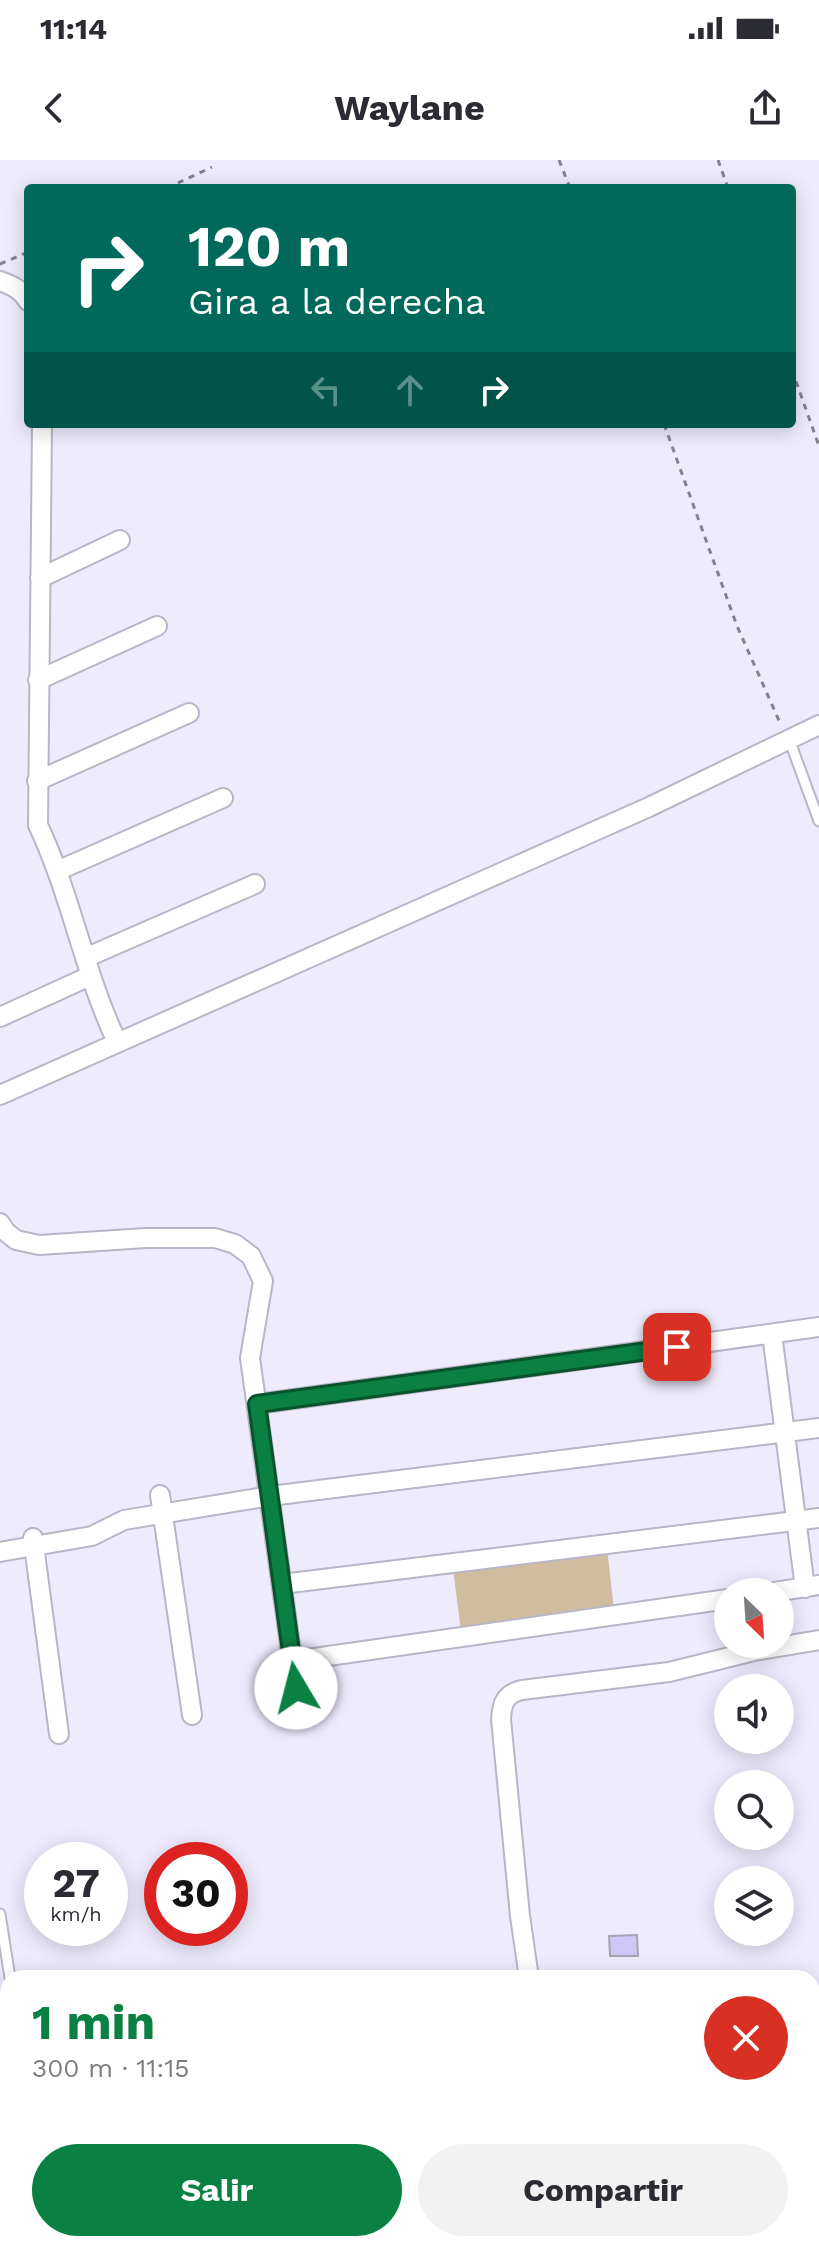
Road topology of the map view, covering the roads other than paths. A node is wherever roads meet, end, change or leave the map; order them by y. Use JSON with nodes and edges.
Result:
{"nodes":[{"id":1,"x":0,"y":281,"type":"edge"},
{"id":2,"x":24,"y":294,"type":"edge"},
{"id":3,"x":42,"y":428,"type":"edge"},
{"id":4,"x":120,"y":540,"type":"dead end"},
{"id":5,"x":40,"y":578,"type":"junction"},
{"id":6,"x":157,"y":626,"type":"dead end"},
{"id":7,"x":38,"y":680,"type":"junction"},
{"id":8,"x":189,"y":713,"type":"dead end"},
{"id":9,"x":819,"y":725,"type":"edge"},
{"id":10,"x":789,"y":739,"type":"junction"},
{"id":11,"x":37,"y":781,"type":"junction"},
{"id":12,"x":223,"y":798,"type":"dead end"},
{"id":13,"x":819,"y":821,"type":"edge"},
{"id":14,"x":57,"y":871,"type":"junction"},
{"id":15,"x":255,"y":884,"type":"dead end"},
{"id":16,"x":87,"y":967,"type":"junction"},
{"id":17,"x":0,"y":1017,"type":"edge"},
{"id":18,"x":117,"y":1042,"type":"junction"},
{"id":19,"x":0,"y":1095,"type":"edge"},
{"id":20,"x":0,"y":1223,"type":"edge"},
{"id":21,"x":819,"y":1327,"type":"edge"},
{"id":22,"x":772,"y":1334,"type":"junction"},
{"id":23,"x":257,"y":1404,"type":"junction"},
{"id":24,"x":819,"y":1428,"type":"edge"},
{"id":25,"x":787,"y":1432,"type":"junction"},
{"id":26,"x":160,"y":1495,"type":"dead end"},
{"id":27,"x":270,"y":1496,"type":"junction"},
{"id":28,"x":163,"y":1514,"type":"junction"},
{"id":29,"x":819,"y":1518,"type":"edge"},
{"id":30,"x":797,"y":1521,"type":"junction"},
{"id":31,"x":33,"y":1541,"type":"junction"},
{"id":32,"x":0,"y":1552,"type":"edge"},
{"id":33,"x":282,"y":1584,"type":"junction"},
{"id":34,"x":812,"y":1586,"type":"edge"},
{"id":35,"x":714,"y":1601,"type":"edge"},
{"id":36,"x":819,"y":1640,"type":"edge"},
{"id":37,"x":293,"y":1661,"type":"junction"},
{"id":38,"x":296,"y":1688,"type":"dead end"},
{"id":39,"x":192,"y":1715,"type":"dead end"},
{"id":40,"x":59,"y":1734,"type":"dead end"},
{"id":41,"x":0,"y":1914,"type":"edge"},
{"id":42,"x":1,"y":1926,"type":"edge"},
{"id":43,"x":9,"y":1970,"type":"edge"},
{"id":44,"x":528,"y":1970,"type":"edge"}],
"edges":[{"from":1,"to":2,"type":"street"},
{"from":3,"to":5,"type":"street"},
{"from":4,"to":5,"type":"street"},
{"from":5,"to":7,"type":"street"},
{"from":6,"to":7,"type":"street"},
{"from":7,"to":11,"type":"street"},
{"from":8,"to":11,"type":"street"},
{"from":9,"to":10,"type":"street"},
{"from":10,"to":13,"type":"lane"},
{"from":10,"to":18,"type":"street"},
{"from":11,"to":14,"type":"street"},
{"from":12,"to":14,"type":"street"},
{"from":14,"to":16,"type":"street"},
{"from":15,"to":16,"type":"street"},
{"from":16,"to":17,"type":"street"},
{"from":16,"to":18,"type":"street"},
{"from":18,"to":19,"type":"street"},
{"from":20,"to":23,"type":"street"},
{"from":21,"to":22,"type":"street"},
{"from":22,"to":23,"type":"street"},
{"from":22,"to":25,"type":"street"},
{"from":23,"to":27,"type":"street"},
{"from":24,"to":25,"type":"street"},
{"from":25,"to":27,"type":"street"},
{"from":25,"to":30,"type":"street"},
{"from":26,"to":28,"type":"street"},
{"from":27,"to":28,"type":"street"},
{"from":27,"to":33,"type":"street"},
{"from":28,"to":31,"type":"street"},
{"from":28,"to":39,"type":"street"},
{"from":29,"to":30,"type":"street"},
{"from":30,"to":33,"type":"street"},
{"from":30,"to":34,"type":"street"},
{"from":31,"to":32,"type":"street"},
{"from":31,"to":40,"type":"street"},
{"from":33,"to":37,"type":"street"},
{"from":35,"to":37,"type":"street"},
{"from":36,"to":44,"type":"street"},
{"from":37,"to":38,"type":"street"},
{"from":41,"to":42,"type":"lane"},
{"from":42,"to":43,"type":"lane"}]}
